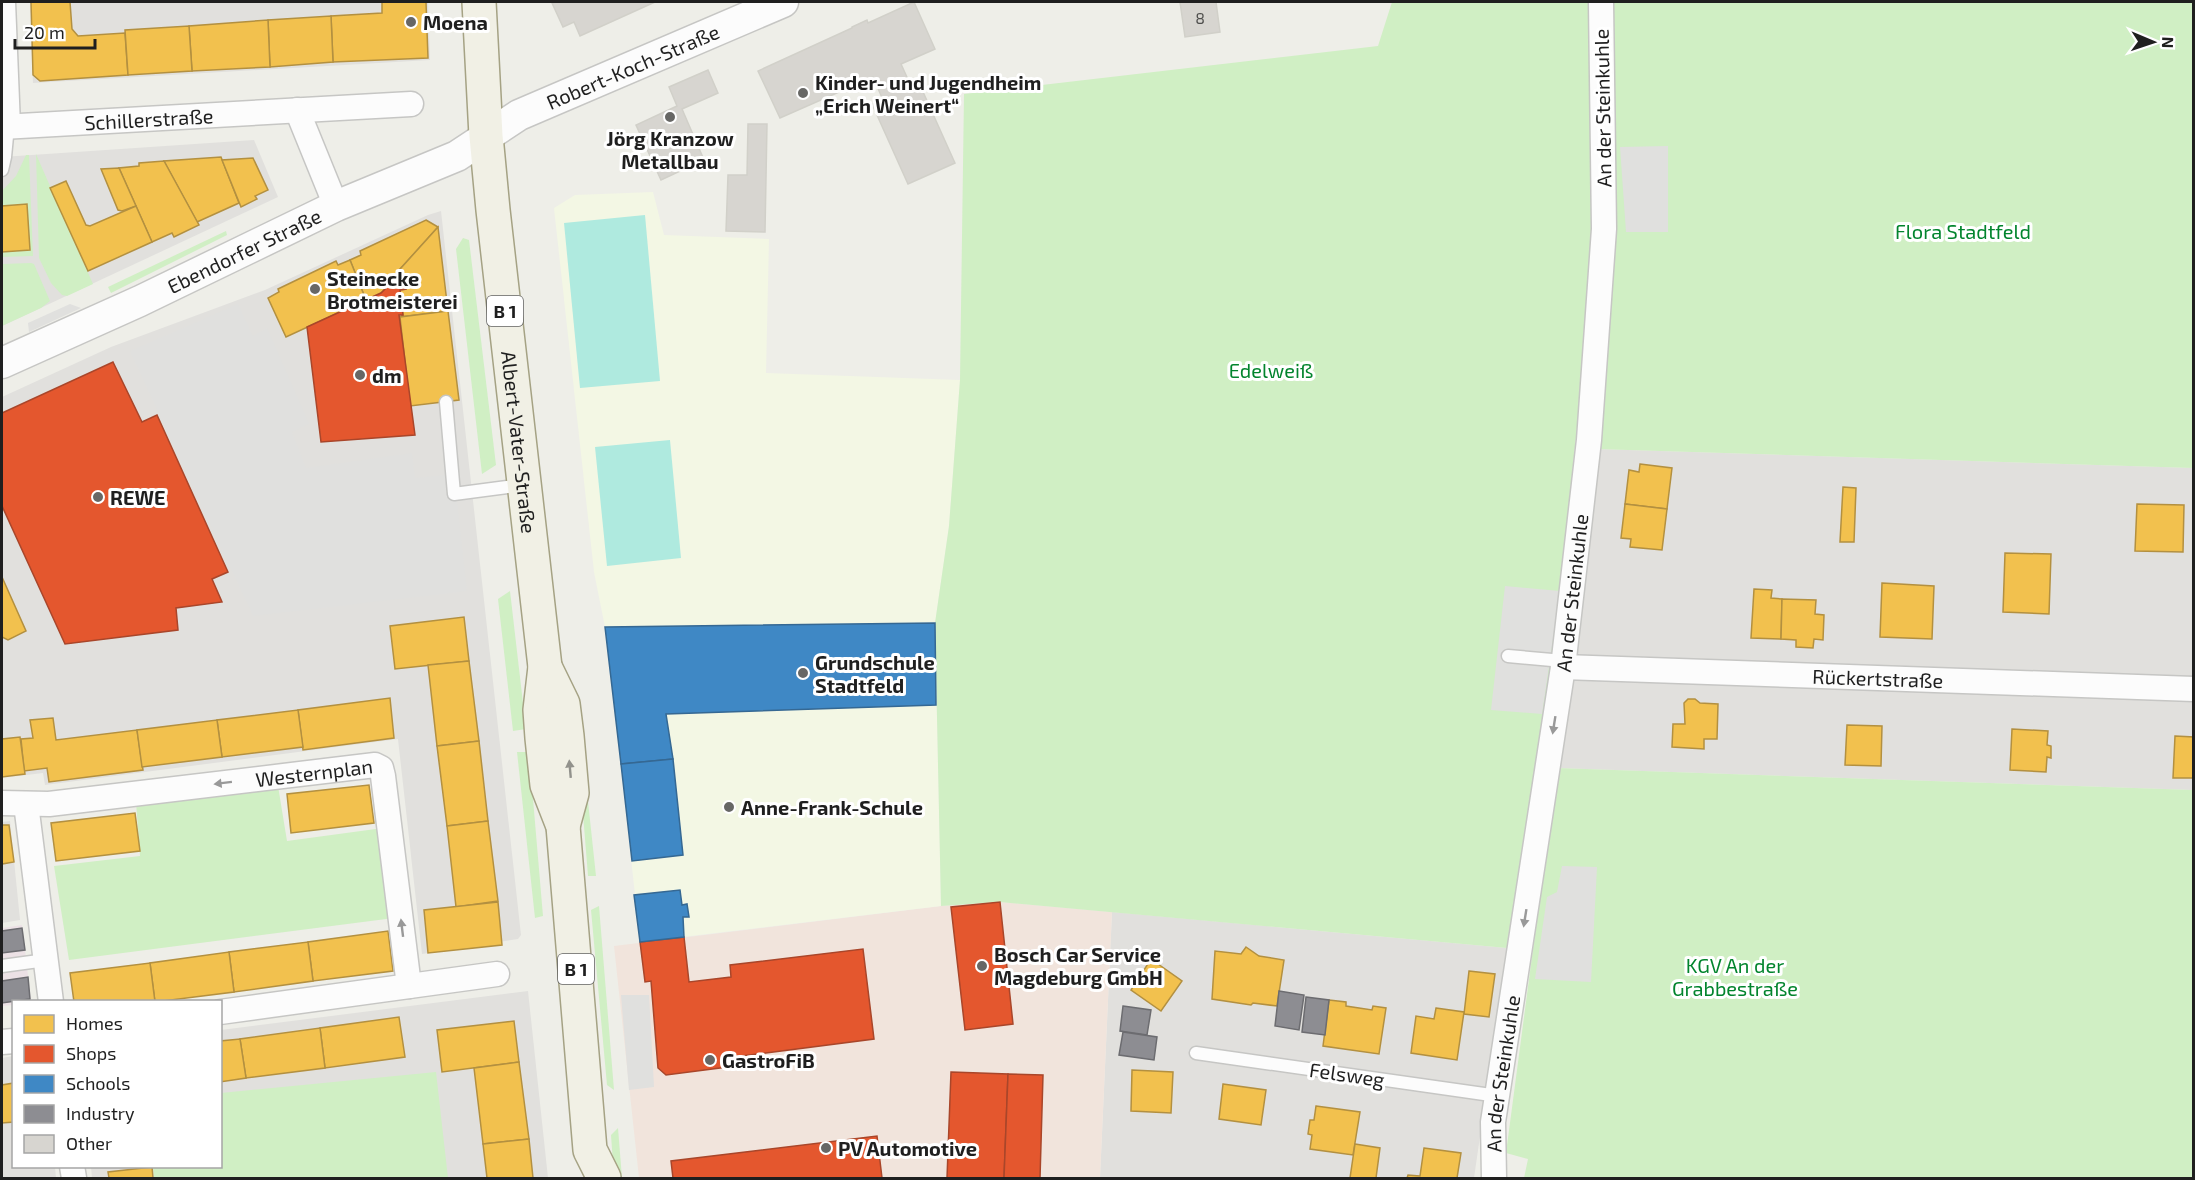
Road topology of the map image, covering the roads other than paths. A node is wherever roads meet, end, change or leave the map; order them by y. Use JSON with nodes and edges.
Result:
{"nodes":[{"id":1,"x":3,"y":2,"type":"edge"},
{"id":2,"x":479,"y":2,"type":"edge"},
{"id":3,"x":783,"y":2,"type":"edge"},
{"id":4,"x":1601,"y":2,"type":"edge"},
{"id":5,"x":411,"y":104,"type":"dead end"},
{"id":6,"x":297,"y":110,"type":"junction"},
{"id":7,"x":5,"y":127,"type":"edge"},
{"id":8,"x":486,"y":136,"type":"junction"},
{"id":9,"x":2,"y":170,"type":"edge"},
{"id":10,"x":336,"y":206,"type":"junction"},
{"id":11,"x":2,"y":363,"type":"edge"},
{"id":12,"x":446,"y":402,"type":"dead end"},
{"id":13,"x":526,"y":485,"type":"junction"},
{"id":14,"x":1509,"y":656,"type":"dead end"},
{"id":15,"x":1563,"y":667,"type":"junction"},
{"id":16,"x":2193,"y":689,"type":"edge"},
{"id":17,"x":2,"y":803,"type":"edge"},
{"id":18,"x":26,"y":804,"type":"junction"},
{"id":19,"x":46,"y":960,"type":"junction"},
{"id":20,"x":2,"y":966,"type":"edge"},
{"id":21,"x":497,"y":974,"type":"dead end"},
{"id":22,"x":409,"y":986,"type":"junction"},
{"id":23,"x":51,"y":1000,"type":"edge"},
{"id":24,"x":222,"y":1012,"type":"edge"},
{"id":25,"x":1196,"y":1053,"type":"dead end"},
{"id":26,"x":1498,"y":1096,"type":"junction"},
{"id":27,"x":591,"y":1169,"type":"edge"},
{"id":28,"x":1494,"y":1179,"type":"edge"}],
"edges":[{"from":1,"to":7,"type":"street"},
{"from":2,"to":8,"type":"main road","name":"Albert-Vater-Straße","number":"B 1"},
{"from":3,"to":8,"type":"street","name":"Robert-Koch-Straße"},
{"from":4,"to":15,"type":"street","name":"An der Steinkuhle"},
{"from":5,"to":6,"type":"street","name":"Schillerstraße"},
{"from":6,"to":7,"type":"street","name":"Schillerstraße"},
{"from":6,"to":10,"type":"street"},
{"from":7,"to":9,"type":"lane"},
{"from":8,"to":10,"type":"street","name":"Ebendorfer Straße"},
{"from":8,"to":13,"type":"main road","name":"Albert-Vater-Straße","number":"B 1"},
{"from":10,"to":11,"type":"street","name":"Ebendorfer Straße"},
{"from":12,"to":13,"type":"lane"},
{"from":13,"to":27,"type":"main road","name":"Albert-Vater-Straße","number":"B 1"},
{"from":14,"to":15,"type":"lane"},
{"from":15,"to":16,"type":"street","name":"Rückertstraße"},
{"from":15,"to":26,"type":"street","name":"An der Steinkuhle","one_way":true},
{"from":17,"to":18,"type":"street","name":"Westernplan"},
{"from":18,"to":19,"type":"street"},
{"from":22,"to":18,"type":"street","name":"Westernplan","one_way":true},
{"from":19,"to":20,"type":"lane"},
{"from":19,"to":23,"type":"street"},
{"from":21,"to":22,"type":"street"},
{"from":22,"to":24,"type":"street"},
{"from":25,"to":26,"type":"lane","name":"Felsweg"},
{"from":26,"to":28,"type":"street","name":"An der Steinkuhle"}]}
